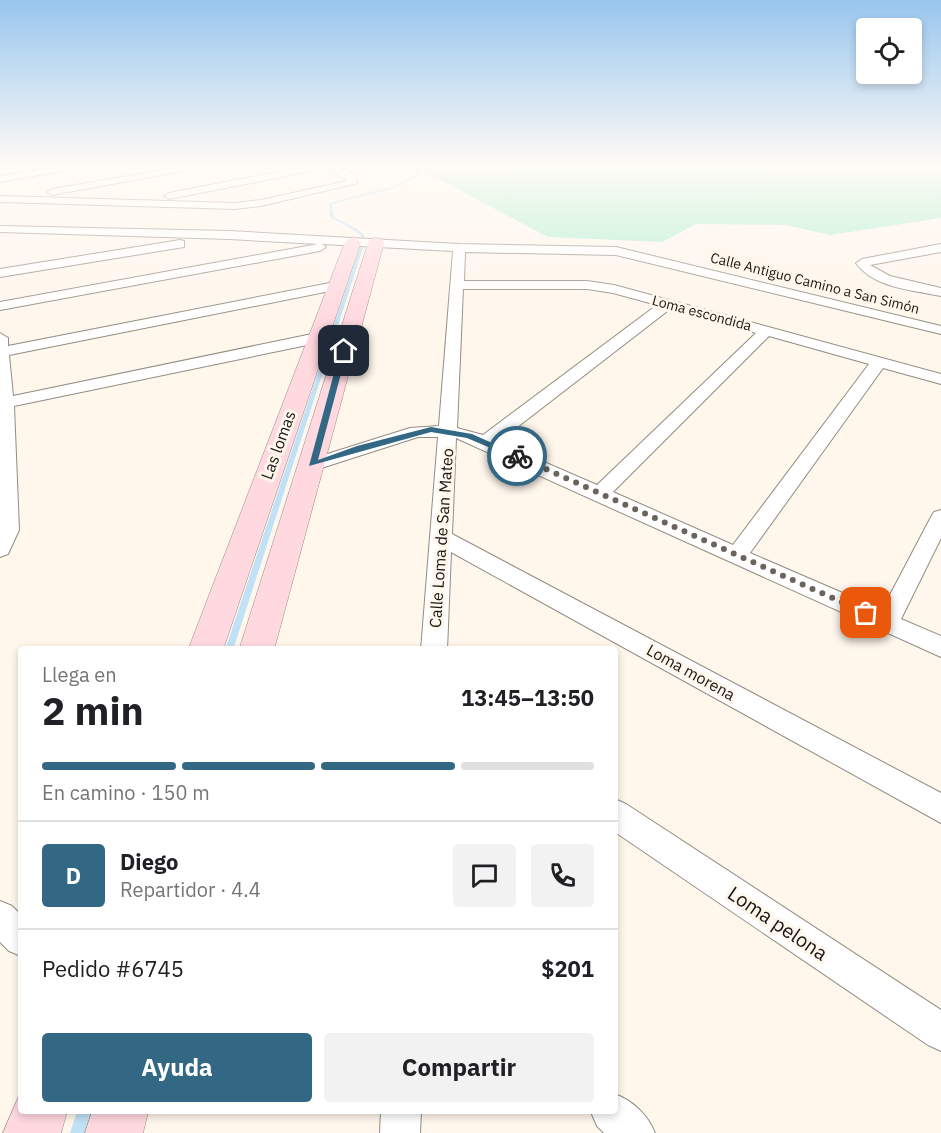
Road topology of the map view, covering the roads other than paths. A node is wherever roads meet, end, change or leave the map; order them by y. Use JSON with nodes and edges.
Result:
{"nodes":[{"id":1,"x":0,"y":229,"type":"edge"},
{"id":2,"x":229,"y":235,"type":"junction"},
{"id":3,"x":356,"y":242,"type":"junction"},
{"id":4,"x":459,"y":248,"type":"junction"},
{"id":5,"x":941,"y":248,"type":"edge"},
{"id":6,"x":909,"y":253,"type":"junction"},
{"id":7,"x":941,"y":259,"type":"edge"},
{"id":8,"x":4,"y":271,"type":"edge"},
{"id":9,"x":458,"y":285,"type":"junction"},
{"id":10,"x":335,"y":286,"type":"junction"},
{"id":11,"x":941,"y":292,"type":"edge"},
{"id":12,"x":668,"y":304,"type":"junction"},
{"id":13,"x":0,"y":306,"type":"edge"},
{"id":14,"x":941,"y":330,"type":"edge"},
{"id":15,"x":766,"y":331,"type":"junction"},
{"id":16,"x":317,"y":338,"type":"junction"},
{"id":17,"x":1,"y":347,"type":"edge"},
{"id":18,"x":879,"y":362,"type":"junction"},
{"id":19,"x":941,"y":379,"type":"edge"},
{"id":20,"x":2,"y":404,"type":"edge"},
{"id":21,"x":448,"y":431,"type":"junction"},
{"id":22,"x":486,"y":442,"type":"junction"},
{"id":23,"x":312,"y":465,"type":"junction"},
{"id":24,"x":3,"y":470,"type":"edge"},
{"id":25,"x":600,"y":494,"type":"junction"},
{"id":26,"x":941,"y":517,"type":"edge"},
{"id":27,"x":441,"y":537,"type":"junction"},
{"id":28,"x":0,"y":549,"type":"edge"},
{"id":29,"x":736,"y":555,"type":"junction"},
{"id":30,"x":887,"y":623,"type":"junction"},
{"id":31,"x":206,"y":646,"type":"edge"},
{"id":32,"x":257,"y":646,"type":"edge"},
{"id":33,"x":434,"y":646,"type":"edge"},
{"id":34,"x":941,"y":647,"type":"edge"},
{"id":35,"x":941,"y":809,"type":"edge"},
{"id":36,"x":618,"y":816,"type":"edge"},
{"id":37,"x":0,"y":918,"type":"edge"},
{"id":38,"x":18,"y":936,"type":"edge"},
{"id":39,"x":941,"y":1032,"type":"edge"},
{"id":40,"x":38,"y":1114,"type":"edge"},
{"id":41,"x":119,"y":1114,"type":"edge"},
{"id":42,"x":401,"y":1114,"type":"edge"},
{"id":43,"x":612,"y":1114,"type":"edge"},
{"id":44,"x":32,"y":1133,"type":"edge"},
{"id":45,"x":114,"y":1133,"type":"edge"},
{"id":46,"x":400,"y":1133,"type":"edge"},
{"id":47,"x":635,"y":1133,"type":"edge"}],
"edges":[{"from":1,"to":2,"type":"street","name":"Calle Antiguo Camino a San Simón"},
{"from":2,"to":3,"type":"street","name":"Calle Antiguo Camino a San Simón"},
{"from":2,"to":8,"type":"street"},
{"from":3,"to":4,"type":"street","name":"Calle Antiguo Camino a San Simón"},
{"from":3,"to":10,"type":"street","name":"Las lomas"},
{"from":3,"to":13,"type":"street"},
{"from":3,"to":23,"type":"street"},
{"from":4,"to":9,"type":"street","name":"Calle Loma de San Mateo"},
{"from":4,"to":14,"type":"street","name":"Calle Antiguo Camino a San Simón"},
{"from":5,"to":6,"type":"street"},
{"from":6,"to":7,"type":"street"},
{"from":6,"to":11,"type":"street"},
{"from":9,"to":12,"type":"street","name":"Loma escondida"},
{"from":9,"to":21,"type":"street","name":"Calle Loma de San Mateo"},
{"from":10,"to":16,"type":"street","name":"Las lomas"},
{"from":10,"to":17,"type":"street"},
{"from":12,"to":15,"type":"street","name":"Loma escondida"},
{"from":12,"to":22,"type":"street"},
{"from":15,"to":18,"type":"street","name":"Loma escondida"},
{"from":15,"to":25,"type":"street"},
{"from":16,"to":20,"type":"street"},
{"from":16,"to":31,"type":"street","name":"Las lomas"},
{"from":17,"to":20,"type":"street"},
{"from":18,"to":19,"type":"street","name":"Loma escondida"},
{"from":18,"to":29,"type":"street"},
{"from":20,"to":24,"type":"street"},
{"from":21,"to":22,"type":"street"},
{"from":21,"to":23,"type":"street"},
{"from":21,"to":27,"type":"street","name":"Calle Loma de San Mateo"},
{"from":22,"to":25,"type":"street"},
{"from":23,"to":32,"type":"street"},
{"from":24,"to":28,"type":"street"},
{"from":25,"to":29,"type":"street"},
{"from":26,"to":30,"type":"street"},
{"from":27,"to":33,"type":"street","name":"Calle Loma de San Mateo"},
{"from":27,"to":35,"type":"street","name":"Loma morena"},
{"from":29,"to":30,"type":"street"},
{"from":30,"to":34,"type":"street"},
{"from":36,"to":39,"type":"street","name":"Loma pelona"},
{"from":37,"to":38,"type":"street"},
{"from":40,"to":44,"type":"street"},
{"from":41,"to":45,"type":"street"},
{"from":42,"to":46,"type":"street"},
{"from":43,"to":47,"type":"street"}]}
